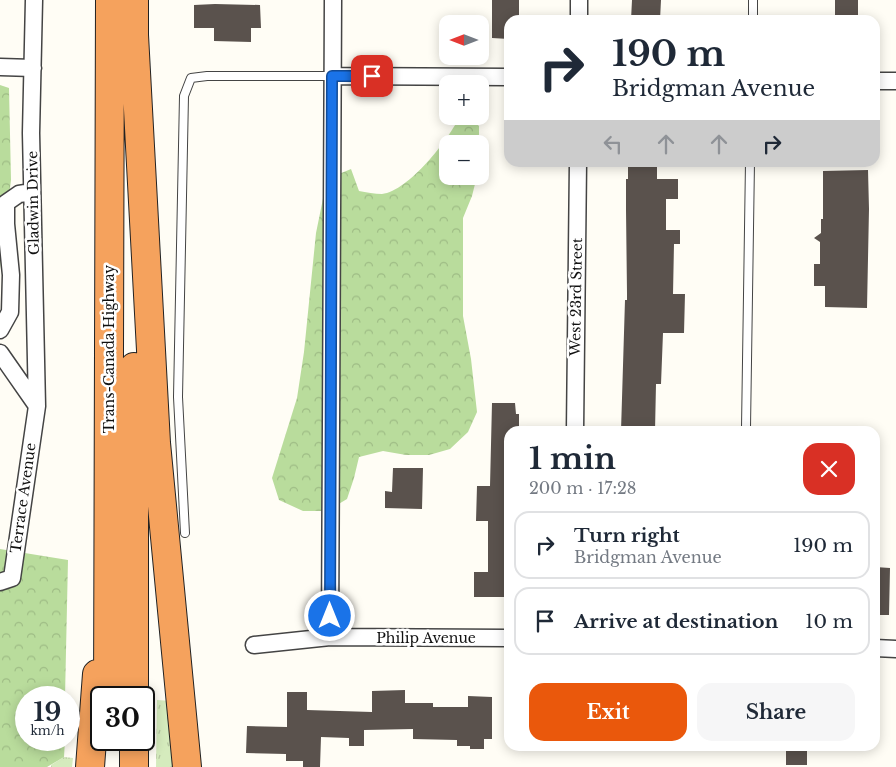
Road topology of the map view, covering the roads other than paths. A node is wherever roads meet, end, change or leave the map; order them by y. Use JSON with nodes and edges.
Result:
{"nodes":[{"id":1,"x":34,"y":0,"type":"edge"},
{"id":2,"x":110,"y":0,"type":"edge"},
{"id":3,"x":134,"y":0,"type":"edge"},
{"id":4,"x":333,"y":0,"type":"edge"},
{"id":5,"x":579,"y":0,"type":"edge"},
{"id":6,"x":753,"y":0,"type":"edge"},
{"id":7,"x":579,"y":15,"type":"edge"},
{"id":8,"x":753,"y":15,"type":"edge"},
{"id":9,"x":134,"y":35,"type":"junction"},
{"id":10,"x":0,"y":66,"type":"edge"},
{"id":11,"x":33,"y":68,"type":"junction"},
{"id":12,"x":332,"y":76,"type":"junction"},
{"id":13,"x":504,"y":77,"type":"edge"},
{"id":14,"x":880,"y":81,"type":"edge"},
{"id":15,"x":896,"y":81,"type":"edge"},
{"id":16,"x":578,"y":167,"type":"edge"},
{"id":17,"x":750,"y":167,"type":"edge"},
{"id":18,"x":32,"y":192,"type":"junction"},
{"id":19,"x":3,"y":200,"type":"edge"},
{"id":20,"x":0,"y":330,"type":"edge"},
{"id":21,"x":0,"y":353,"type":"edge"},
{"id":22,"x":37,"y":406,"type":"junction"},
{"id":23,"x":574,"y":426,"type":"edge"},
{"id":24,"x":746,"y":426,"type":"edge"},
{"id":25,"x":108,"y":520,"type":"junction"},
{"id":26,"x":185,"y":533,"type":"dead end"},
{"id":27,"x":0,"y":582,"type":"edge"},
{"id":28,"x":330,"y":637,"type":"junction"},
{"id":29,"x":504,"y":638,"type":"edge"},
{"id":30,"x":254,"y":645,"type":"dead end"},
{"id":31,"x":880,"y":648,"type":"edge"},
{"id":32,"x":896,"y":649,"type":"edge"},
{"id":33,"x":108,"y":686,"type":"edge"},
{"id":34,"x":134,"y":686,"type":"edge"},
{"id":35,"x":108,"y":751,"type":"edge"},
{"id":36,"x":134,"y":751,"type":"edge"},
{"id":37,"x":90,"y":767,"type":"edge"},
{"id":38,"x":108,"y":767,"type":"edge"},
{"id":39,"x":134,"y":767,"type":"edge"},
{"id":40,"x":187,"y":767,"type":"edge"}],
"edges":[{"from":1,"to":11,"type":"street","name":"Gladwin Drive"},
{"from":2,"to":25,"type":"highway","name":"Trans-Canada Highway"},
{"from":3,"to":9,"type":"highway","name":"Trans-Canada Highway"},
{"from":4,"to":12,"type":"street"},
{"from":5,"to":7,"type":"street"},
{"from":6,"to":8,"type":"lane"},
{"from":9,"to":34,"type":"highway","name":"Trans-Canada Highway"},
{"from":9,"to":40,"type":"highway"},
{"from":10,"to":11,"type":"street"},
{"from":11,"to":18,"type":"street","name":"Gladwin Drive"},
{"from":12,"to":13,"type":"street"},
{"from":12,"to":26,"type":"lane"},
{"from":12,"to":28,"type":"street"},
{"from":14,"to":15,"type":"street"},
{"from":16,"to":23,"type":"street","name":"West 23rd Street"},
{"from":17,"to":24,"type":"lane"},
{"from":18,"to":19,"type":"street"},
{"from":18,"to":22,"type":"street","name":"Gladwin Drive"},
{"from":19,"to":20,"type":"street"},
{"from":21,"to":22,"type":"street"},
{"from":22,"to":27,"type":"street","name":"Terrace Avenue"},
{"from":25,"to":33,"type":"highway","name":"Trans-Canada Highway"},
{"from":25,"to":37,"type":"highway"},
{"from":28,"to":29,"type":"street","name":"Philip Avenue"},
{"from":28,"to":30,"type":"street","name":"Philip Avenue"},
{"from":31,"to":32,"type":"street"},
{"from":35,"to":38,"type":"highway"},
{"from":36,"to":39,"type":"highway"}]}
